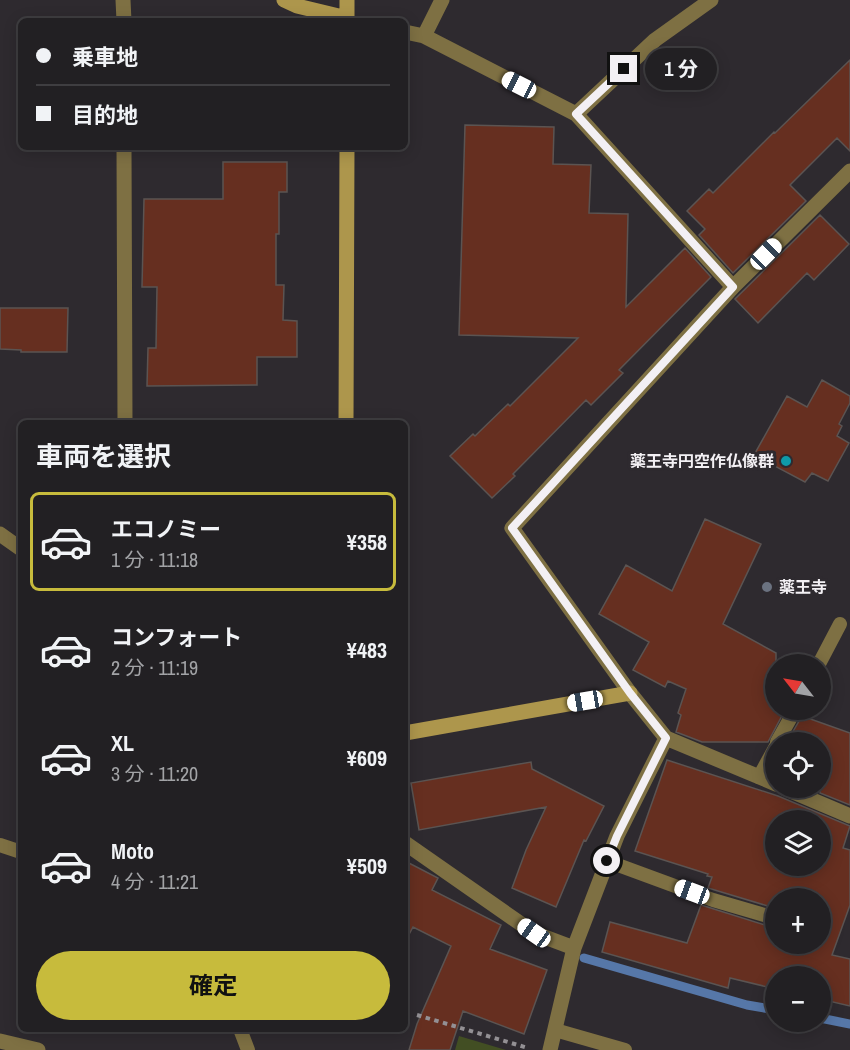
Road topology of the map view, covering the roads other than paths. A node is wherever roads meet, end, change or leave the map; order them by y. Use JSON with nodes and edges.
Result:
{"nodes":[{"id":1,"x":123,"y":0,"type":"edge"},
{"id":2,"x":284,"y":0,"type":"edge"},
{"id":3,"x":347,"y":0,"type":"edge"},
{"id":4,"x":442,"y":0,"type":"edge"},
{"id":5,"x":711,"y":0,"type":"edge"},
{"id":6,"x":123,"y":18,"type":"edge"},
{"id":7,"x":343,"y":18,"type":"edge"},
{"id":8,"x":351,"y":18,"type":"edge"},
{"id":9,"x":408,"y":33,"type":"edge"},
{"id":10,"x":424,"y":36,"type":"junction"},
{"id":11,"x":576,"y":114,"type":"junction"},
{"id":12,"x":124,"y":150,"type":"edge"},
{"id":13,"x":346,"y":150,"type":"edge"},
{"id":14,"x":850,"y":171,"type":"edge"},
{"id":15,"x":733,"y":287,"type":"junction"},
{"id":16,"x":125,"y":420,"type":"edge"},
{"id":17,"x":346,"y":420,"type":"edge"},
{"id":18,"x":0,"y":534,"type":"edge"},
{"id":19,"x":18,"y":547,"type":"edge"},
{"id":20,"x":840,"y":624,"type":"dead end"},
{"id":21,"x":824,"y":654,"type":"edge"},
{"id":22,"x":630,"y":693,"type":"junction"},
{"id":23,"x":408,"y":732,"type":"edge"},
{"id":24,"x":666,"y":738,"type":"junction"},
{"id":25,"x":765,"y":765,"type":"edge"},
{"id":26,"x":759,"y":777,"type":"junction"},
{"id":27,"x":765,"y":779,"type":"edge"},
{"id":28,"x":808,"y":798,"type":"edge"},
{"id":29,"x":850,"y":816,"type":"edge"},
{"id":30,"x":0,"y":845,"type":"edge"},
{"id":31,"x":408,"y":845,"type":"edge"},
{"id":32,"x":18,"y":851,"type":"edge"},
{"id":33,"x":607,"y":861,"type":"junction"},
{"id":34,"x":765,"y":915,"type":"edge"},
{"id":35,"x":574,"y":948,"type":"junction"},
{"id":36,"x":555,"y":1030,"type":"junction"},
{"id":37,"x":241,"y":1032,"type":"edge"},
{"id":38,"x":0,"y":1041,"type":"edge"},
{"id":39,"x":38,"y":1050,"type":"edge"},
{"id":40,"x":248,"y":1050,"type":"edge"},
{"id":41,"x":550,"y":1050,"type":"edge"},
{"id":42,"x":625,"y":1050,"type":"edge"}],
"edges":[{"from":1,"to":6,"type":"street"},
{"from":2,"to":7,"type":"street"},
{"from":3,"to":8,"type":"street"},
{"from":4,"to":10,"type":"street"},
{"from":5,"to":11,"type":"street"},
{"from":9,"to":10,"type":"street"},
{"from":10,"to":11,"type":"street"},
{"from":11,"to":15,"type":"street"},
{"from":12,"to":16,"type":"street"},
{"from":13,"to":17,"type":"street"},
{"from":14,"to":15,"type":"street"},
{"from":15,"to":22,"type":"street"},
{"from":18,"to":19,"type":"street"},
{"from":20,"to":21,"type":"lane"},
{"from":22,"to":23,"type":"street"},
{"from":22,"to":24,"type":"street"},
{"from":24,"to":26,"type":"street"},
{"from":24,"to":33,"type":"street"},
{"from":25,"to":26,"type":"lane"},
{"from":26,"to":27,"type":"street"},
{"from":28,"to":29,"type":"street"},
{"from":30,"to":32,"type":"lane"},
{"from":31,"to":35,"type":"street"},
{"from":33,"to":34,"type":"lane"},
{"from":33,"to":35,"type":"street"},
{"from":35,"to":36,"type":"street"},
{"from":36,"to":41,"type":"street"},
{"from":36,"to":42,"type":"lane"},
{"from":37,"to":40,"type":"lane"},
{"from":38,"to":39,"type":"street"}]}
